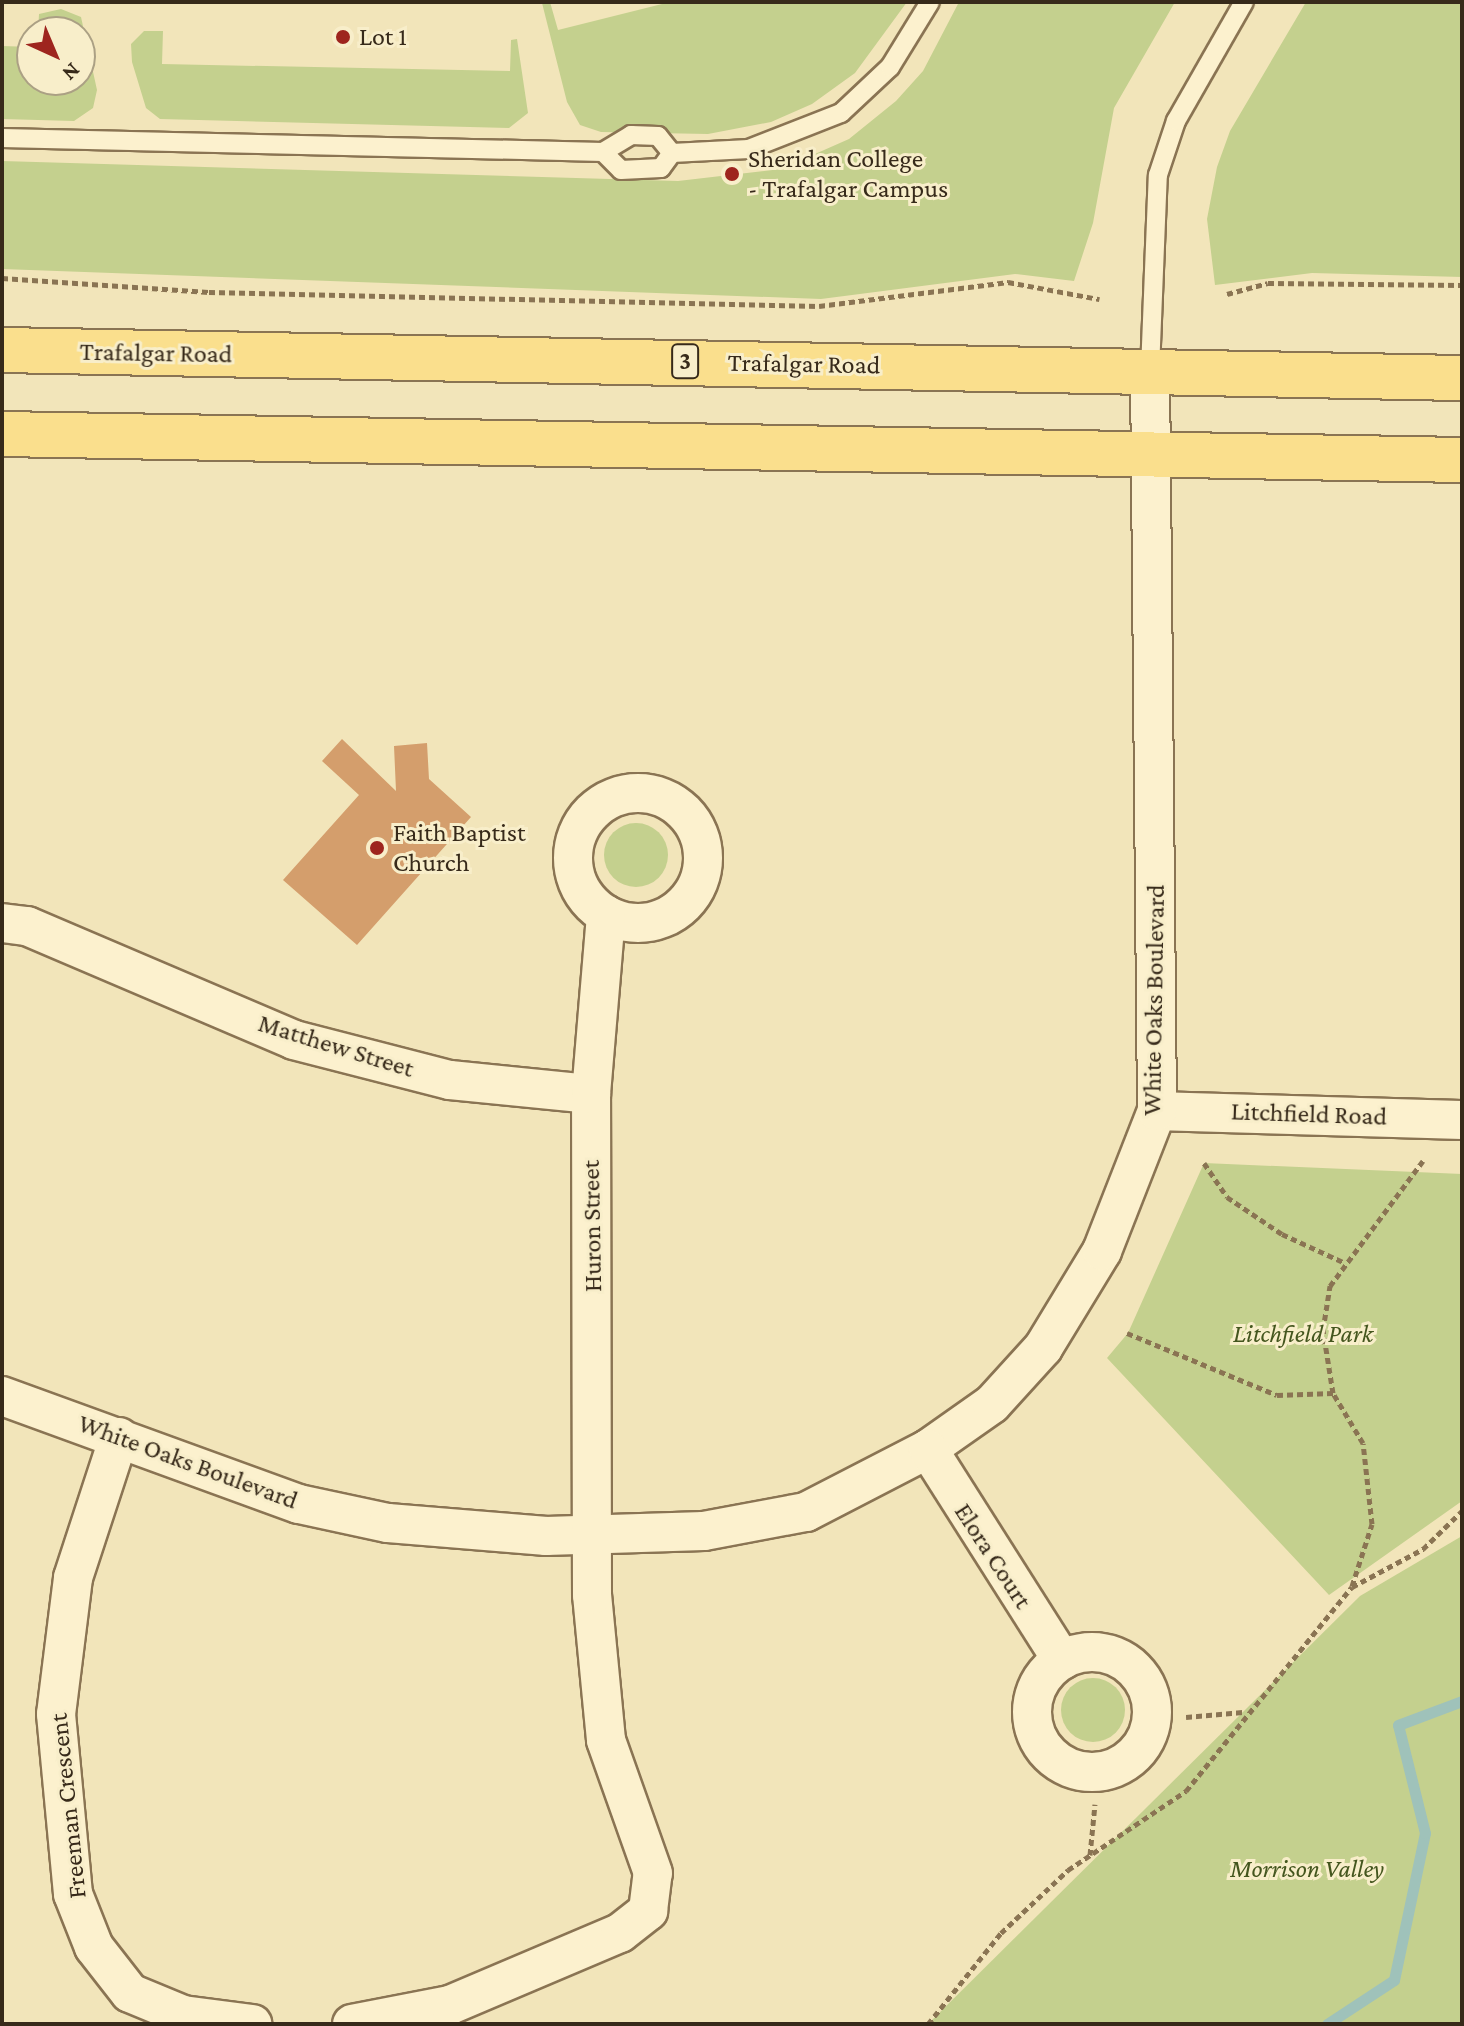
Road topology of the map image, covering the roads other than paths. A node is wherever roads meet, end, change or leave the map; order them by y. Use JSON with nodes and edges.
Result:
{"nodes":[{"id":1,"x":930,"y":2,"type":"edge"},
{"id":2,"x":1244,"y":2,"type":"edge"},
{"id":3,"x":2,"y":138,"type":"edge"},
{"id":4,"x":603,"y":152,"type":"junction"},
{"id":5,"x":672,"y":153,"type":"junction"},
{"id":6,"x":2,"y":350,"type":"edge"},
{"id":7,"x":1150,"y":370,"type":"junction"},
{"id":8,"x":1462,"y":378,"type":"edge"},
{"id":9,"x":2,"y":434,"type":"edge"},
{"id":10,"x":1148,"y":454,"type":"junction"},
{"id":11,"x":1462,"y":460,"type":"edge"},
{"id":12,"x":606,"y":915,"type":"dead end"},
{"id":13,"x":2,"y":923,"type":"edge"},
{"id":14,"x":591,"y":1094,"type":"junction"},
{"id":15,"x":1157,"y":1111,"type":"junction"},
{"id":16,"x":1462,"y":1120,"type":"edge"},
{"id":17,"x":2,"y":1396,"type":"edge"},
{"id":18,"x":119,"y":1437,"type":"junction"},
{"id":19,"x":928,"y":1449,"type":"junction"},
{"id":20,"x":595,"y":1536,"type":"junction"},
{"id":21,"x":1062,"y":1660,"type":"dead end"},
{"id":22,"x":252,"y":2024,"type":"edge"},
{"id":23,"x":352,"y":2024,"type":"edge"}],
"edges":[{"from":1,"to":5,"type":"lane"},
{"from":2,"to":7,"type":"lane"},
{"from":3,"to":4,"type":"lane"},
{"from":4,"to":5,"type":"lane"},
{"from":4,"to":5,"type":"lane"},
{"from":6,"to":7,"type":"main road","name":"Trafalgar Road","number":"3"},
{"from":7,"to":8,"type":"main road","name":"Trafalgar Road","number":"3"},
{"from":7,"to":10,"type":"street","name":"White Oaks Boulevard"},
{"from":9,"to":10,"type":"main road"},
{"from":10,"to":11,"type":"main road"},
{"from":10,"to":15,"type":"street","name":"White Oaks Boulevard"},
{"from":12,"to":14,"type":"street","name":"Huron Street"},
{"from":13,"to":14,"type":"street","name":"Matthew Street"},
{"from":14,"to":20,"type":"street","name":"Huron Street"},
{"from":15,"to":16,"type":"street","name":"Litchfield Road"},
{"from":15,"to":19,"type":"street","name":"White Oaks Boulevard"},
{"from":17,"to":18,"type":"street","name":"White Oaks Boulevard"},
{"from":18,"to":20,"type":"street","name":"White Oaks Boulevard"},
{"from":18,"to":22,"type":"street","name":"Freeman Crescent"},
{"from":19,"to":20,"type":"street","name":"White Oaks Boulevard"},
{"from":19,"to":21,"type":"street","name":"Elora Court"},
{"from":20,"to":23,"type":"street"}]}
